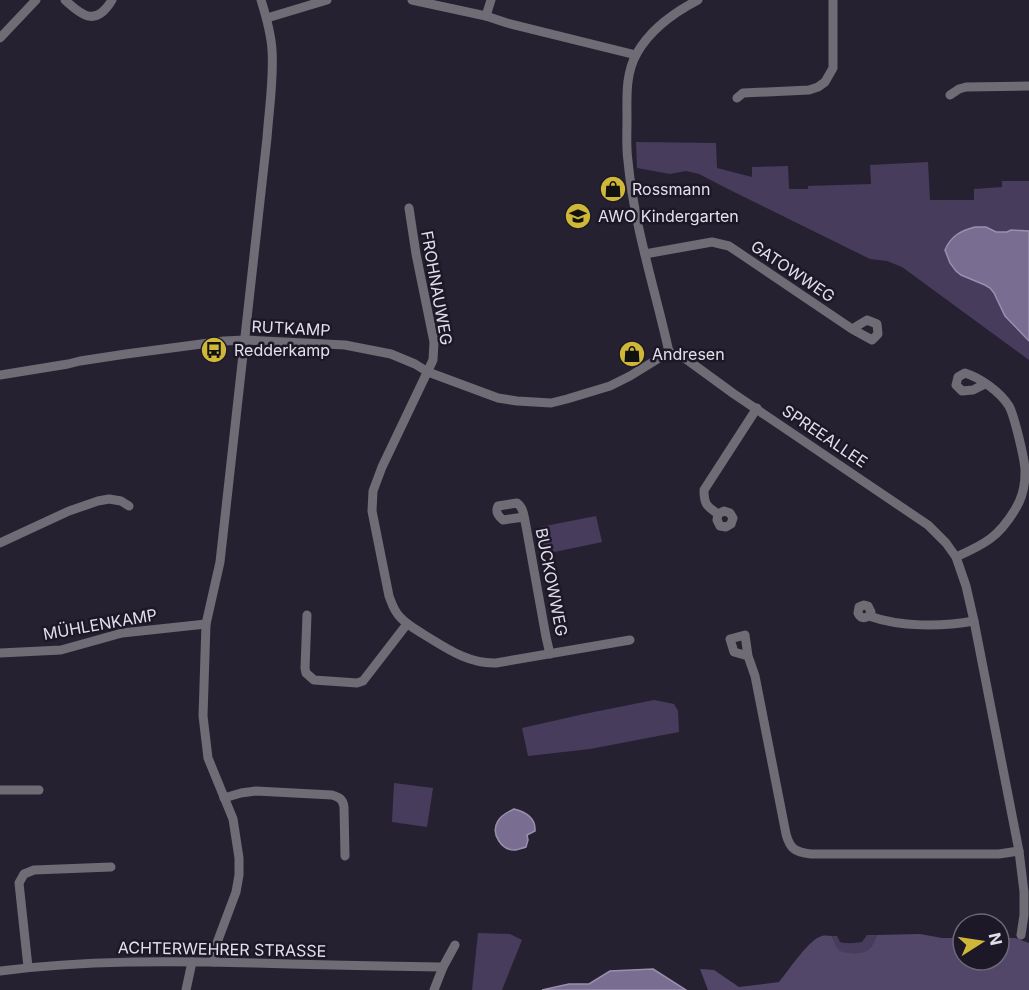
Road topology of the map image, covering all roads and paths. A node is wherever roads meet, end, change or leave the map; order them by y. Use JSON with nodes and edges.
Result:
{"nodes":[{"id":1,"x":36,"y":0,"type":"edge"},
{"id":2,"x":65,"y":0,"type":"edge"},
{"id":3,"x":112,"y":0,"type":"edge"},
{"id":4,"x":261,"y":0,"type":"edge"},
{"id":5,"x":327,"y":0,"type":"edge"},
{"id":6,"x":412,"y":0,"type":"edge"},
{"id":7,"x":491,"y":0,"type":"edge"},
{"id":8,"x":698,"y":0,"type":"edge"},
{"id":9,"x":833,"y":0,"type":"edge"},
{"id":10,"x":486,"y":16,"type":"junction"},
{"id":11,"x":267,"y":18,"type":"junction"},
{"id":12,"x":0,"y":38,"type":"edge"},
{"id":13,"x":636,"y":55,"type":"junction"},
{"id":14,"x":1029,"y":86,"type":"edge"},
{"id":15,"x":950,"y":95,"type":"dead end"},
{"id":16,"x":737,"y":98,"type":"dead end"},
{"id":17,"x":409,"y":207,"type":"dead end"},
{"id":18,"x":645,"y":254,"type":"junction"},
{"id":19,"x":852,"y":328,"type":"dead end"},
{"id":20,"x":245,"y":340,"type":"junction"},
{"id":21,"x":669,"y":352,"type":"junction"},
{"id":22,"x":428,"y":372,"type":"junction"},
{"id":23,"x":0,"y":375,"type":"edge"},
{"id":24,"x":985,"y":384,"type":"dead end"},
{"id":25,"x":757,"y":408,"type":"junction"},
{"id":26,"x":129,"y":506,"type":"dead end"},
{"id":27,"x":718,"y":514,"type":"dead end"},
{"id":28,"x":524,"y":517,"type":"dead end"},
{"id":29,"x":0,"y":543,"type":"edge"},
{"id":30,"x":956,"y":557,"type":"junction"},
{"id":31,"x":307,"y":615,"type":"dead end"},
{"id":32,"x":869,"y":616,"type":"dead end"},
{"id":33,"x":974,"y":621,"type":"junction"},
{"id":34,"x":206,"y":624,"type":"junction"},
{"id":35,"x":407,"y":624,"type":"junction"},
{"id":36,"x":630,"y":640,"type":"dead end"},
{"id":37,"x":0,"y":653,"type":"edge"},
{"id":38,"x":550,"y":654,"type":"junction"},
{"id":39,"x":748,"y":656,"type":"dead end"},
{"id":40,"x":0,"y":790,"type":"edge"},
{"id":41,"x":39,"y":790,"type":"dead end"},
{"id":42,"x":224,"y":798,"type":"junction"},
{"id":43,"x":1019,"y":851,"type":"junction"},
{"id":44,"x":345,"y":856,"type":"dead end"},
{"id":45,"x":111,"y":867,"type":"dead end"},
{"id":46,"x":1021,"y":934,"type":"dead end"},
{"id":47,"x":454,"y":945,"type":"dead end"},
{"id":48,"x":192,"y":962,"type":"junction"},
{"id":49,"x":214,"y":962,"type":"junction"},
{"id":50,"x":28,"y":967,"type":"junction"},
{"id":51,"x":443,"y":967,"type":"junction"},
{"id":52,"x":0,"y":971,"type":"edge"},
{"id":53,"x":186,"y":990,"type":"edge"},
{"id":54,"x":434,"y":990,"type":"edge"}],
"edges":[{"from":1,"to":12,"type":"street"},
{"from":2,"to":3,"type":"street"},
{"from":4,"to":11,"type":"street"},
{"from":5,"to":11,"type":"street"},
{"from":6,"to":10,"type":"street"},
{"from":7,"to":10,"type":"street"},
{"from":8,"to":13,"type":"street"},
{"from":9,"to":16,"type":"street"},
{"from":10,"to":13,"type":"street"},
{"from":11,"to":20,"type":"street"},
{"from":13,"to":18,"type":"street"},
{"from":14,"to":15,"type":"street"},
{"from":17,"to":22,"type":"street","name":"FROHNAUWEG"},
{"from":18,"to":19,"type":"street","name":"GATOWWEG"},
{"from":18,"to":21,"type":"street"},
{"from":20,"to":22,"type":"street","name":"RUTKAMP"},
{"from":20,"to":23,"type":"street","name":"RUTKAMP"},
{"from":20,"to":34,"type":"street"},
{"from":21,"to":22,"type":"street","name":"RUTKAMP"},
{"from":21,"to":25,"type":"street","name":"SPREEALLEE"},
{"from":22,"to":35,"type":"street","name":"FROHNAUWEG"},
{"from":24,"to":30,"type":"street"},
{"from":25,"to":27,"type":"street"},
{"from":25,"to":30,"type":"street","name":"SPREEALLEE"},
{"from":26,"to":29,"type":"street"},
{"from":28,"to":38,"type":"street","name":"BUCKOWWEG"},
{"from":30,"to":33,"type":"street","name":"SPREEALLEE"},
{"from":31,"to":35,"type":"street"},
{"from":32,"to":33,"type":"street"},
{"from":33,"to":43,"type":"street","name":"SPREEALLEE"},
{"from":34,"to":37,"type":"street","name":"MÜHLENKAMP"},
{"from":34,"to":42,"type":"street"},
{"from":35,"to":38,"type":"street"},
{"from":36,"to":38,"type":"street"},
{"from":39,"to":43,"type":"street"},
{"from":40,"to":41,"type":"street"},
{"from":42,"to":44,"type":"street"},
{"from":42,"to":49,"type":"street"},
{"from":43,"to":46,"type":"street","name":"SPREEALLEE"},
{"from":45,"to":50,"type":"street"},
{"from":47,"to":51,"type":"street"},
{"from":48,"to":49,"type":"street","name":"ACHTERWEHRER STRASSE"},
{"from":48,"to":50,"type":"street","name":"ACHTERWEHRER STRASSE"},
{"from":48,"to":53,"type":"street"},
{"from":49,"to":51,"type":"street","name":"ACHTERWEHRER STRASSE"},
{"from":50,"to":52,"type":"street","name":"ACHTERWEHRER STRASSE"},
{"from":51,"to":54,"type":"street"}]}
